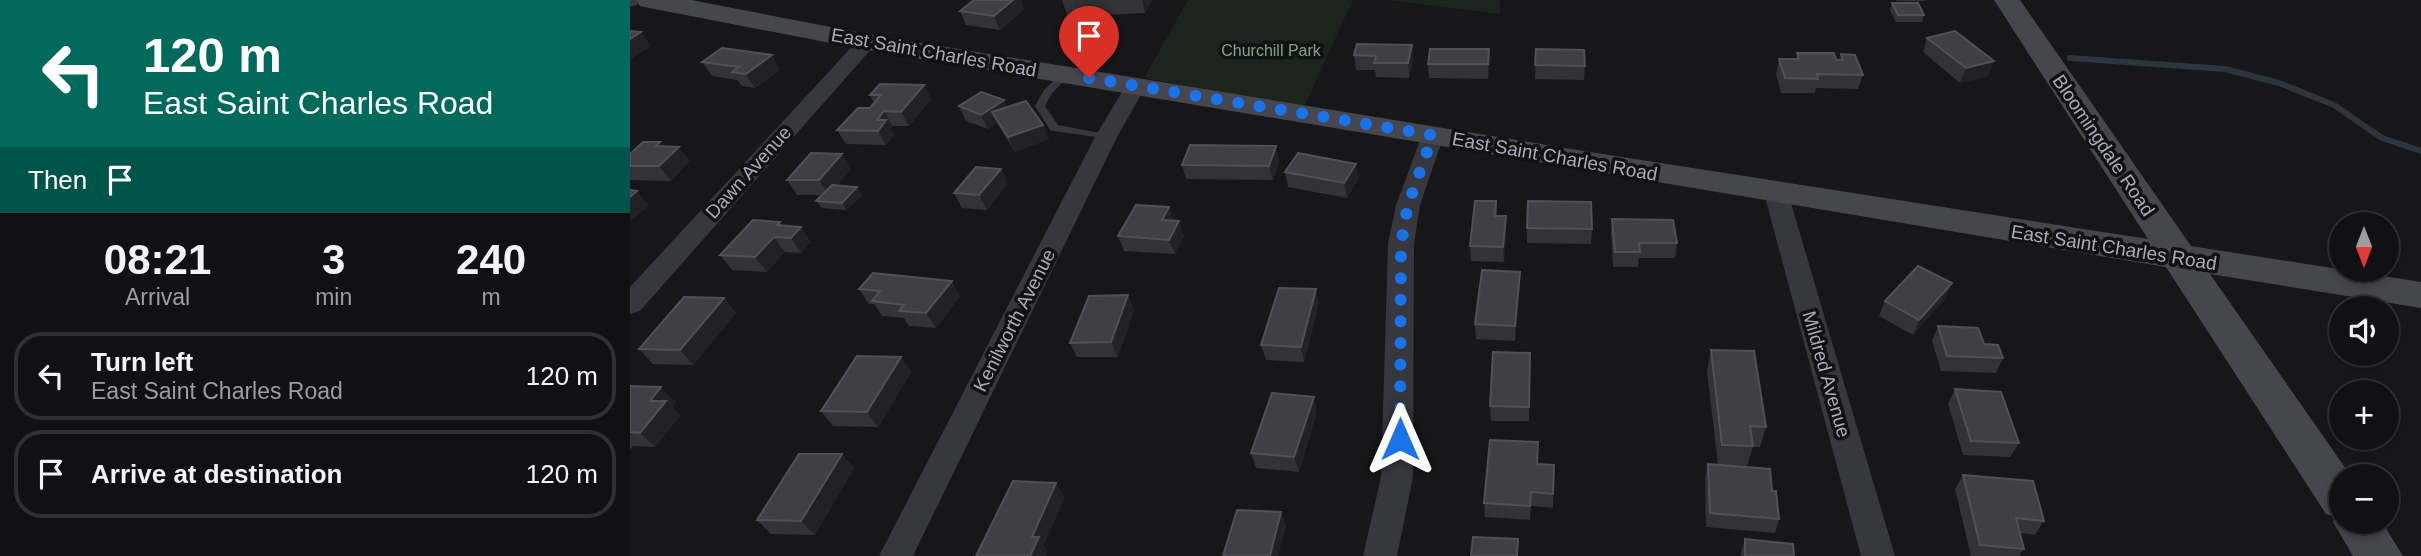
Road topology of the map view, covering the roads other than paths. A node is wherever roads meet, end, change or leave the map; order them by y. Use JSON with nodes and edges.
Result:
{"nodes":[{"id":1,"x":652,"y":0,"type":"edge"},
{"id":2,"x":2007,"y":0,"type":"edge"},
{"id":3,"x":867,"y":41,"type":"junction"},
{"id":4,"x":1066,"y":75,"type":"junction"},
{"id":5,"x":1135,"y":86,"type":"junction"},
{"id":6,"x":1433,"y":135,"type":"junction"},
{"id":7,"x":1106,"y":136,"type":"junction"},
{"id":8,"x":1776,"y":193,"type":"junction"},
{"id":9,"x":2179,"y":257,"type":"junction"},
{"id":10,"x":2421,"y":295,"type":"edge"},
{"id":11,"x":630,"y":304,"type":"edge"},
{"id":12,"x":2329,"y":481,"type":"edge"},
{"id":13,"x":2364,"y":534,"type":"edge"},
{"id":14,"x":896,"y":556,"type":"edge"},
{"id":15,"x":1380,"y":556,"type":"edge"},
{"id":16,"x":1878,"y":556,"type":"edge"},
{"id":17,"x":2379,"y":556,"type":"edge"}],
"edges":[{"from":1,"to":3,"type":"street","name":"East Saint Charles Road"},
{"from":2,"to":9,"type":"street","name":"Bloomingdale Road"},
{"from":3,"to":4,"type":"street","name":"East Saint Charles Road"},
{"from":3,"to":11,"type":"street","name":"Dawn Avenue"},
{"from":4,"to":5,"type":"street","name":"East Saint Charles Road"},
{"from":4,"to":7,"type":"lane"},
{"from":5,"to":6,"type":"street","name":"East Saint Charles Road"},
{"from":5,"to":7,"type":"street","name":"Kenilworth Avenue"},
{"from":6,"to":8,"type":"street","name":"East Saint Charles Road"},
{"from":6,"to":15,"type":"street"},
{"from":7,"to":14,"type":"street","name":"Kenilworth Avenue"},
{"from":8,"to":9,"type":"street","name":"East Saint Charles Road"},
{"from":8,"to":16,"type":"street","name":"Mildred Avenue"},
{"from":9,"to":10,"type":"street","name":"East Saint Charles Road"},
{"from":9,"to":12,"type":"street","name":"Bloomingdale Road"},
{"from":13,"to":17,"type":"street"}]}
